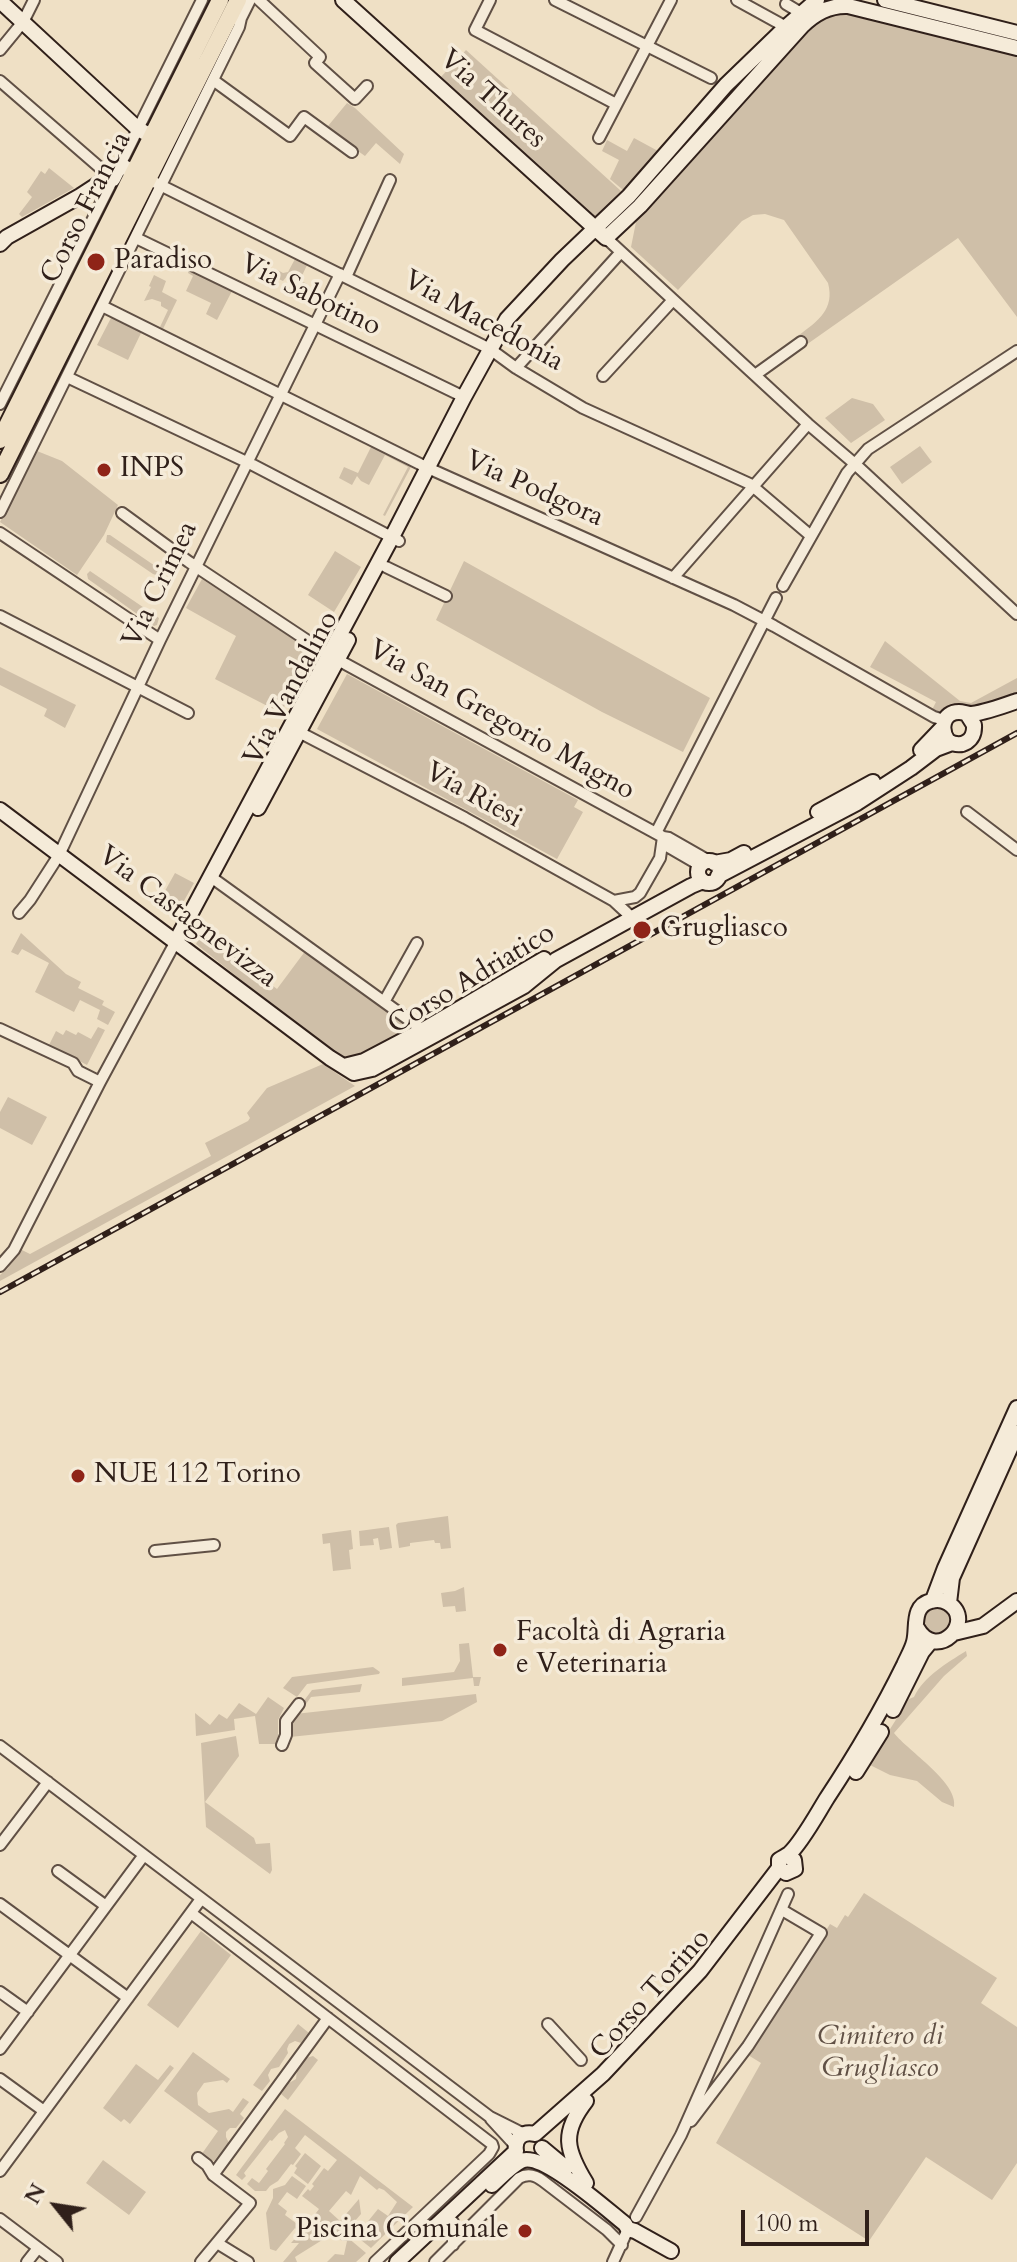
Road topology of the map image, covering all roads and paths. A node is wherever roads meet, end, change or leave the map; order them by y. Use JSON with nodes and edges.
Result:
{"nodes":[{"id":1,"x":34,"y":0,"type":"edge"},
{"id":2,"x":202,"y":0,"type":"edge"},
{"id":3,"x":220,"y":0,"type":"edge"},
{"id":4,"x":238,"y":0,"type":"edge"},
{"id":5,"x":250,"y":0,"type":"edge"},
{"id":6,"x":259,"y":0,"type":"edge"},
{"id":7,"x":343,"y":0,"type":"edge"},
{"id":8,"x":490,"y":0,"type":"edge"},
{"id":9,"x":555,"y":0,"type":"edge"},
{"id":10,"x":671,"y":0,"type":"edge"},
{"id":11,"x":737,"y":0,"type":"edge"},
{"id":12,"x":817,"y":0,"type":"edge"},
{"id":13,"x":885,"y":0,"type":"edge"},
{"id":14,"x":0,"y":1,"type":"edge"},
{"id":15,"x":787,"y":2,"type":"edge"},
{"id":16,"x":762,"y":13,"type":"junction"},
{"id":17,"x":801,"y":13,"type":"junction"},
{"id":18,"x":23,"y":22,"type":"junction"},
{"id":19,"x":792,"y":28,"type":"junction"},
{"id":20,"x":1017,"y":33,"type":"edge"},
{"id":21,"x":647,"y":46,"type":"junction"},
{"id":22,"x":1017,"y":48,"type":"edge"},
{"id":23,"x":0,"y":50,"type":"edge"},
{"id":24,"x":711,"y":78,"type":"dead end"},
{"id":25,"x":213,"y":80,"type":"junction"},
{"id":26,"x":0,"y":81,"type":"edge"},
{"id":27,"x":728,"y":84,"type":"junction"},
{"id":28,"x":367,"y":86,"type":"dead end"},
{"id":29,"x":740,"y":95,"type":"junction"},
{"id":30,"x":616,"y":104,"type":"junction"},
{"id":31,"x":599,"y":138,"type":"dead end"},
{"id":32,"x":159,"y":140,"type":"junction"},
{"id":33,"x":352,"y":152,"type":"dead end"},
{"id":34,"x":141,"y":176,"type":"junction"},
{"id":35,"x":113,"y":179,"type":"junction"},
{"id":36,"x":390,"y":180,"type":"dead end"},
{"id":37,"x":601,"y":233,"type":"junction"},
{"id":38,"x":2,"y":238,"type":"edge"},
{"id":39,"x":136,"y":238,"type":"junction"},
{"id":40,"x":621,"y":252,"type":"junction"},
{"id":41,"x":343,"y":276,"type":"junction"},
{"id":42,"x":673,"y":300,"type":"junction"},
{"id":43,"x":102,"y":306,"type":"junction"},
{"id":44,"x":315,"y":326,"type":"junction"},
{"id":45,"x":801,"y":342,"type":"dead end"},
{"id":46,"x":490,"y":349,"type":"junction"},
{"id":47,"x":1017,"y":351,"type":"edge"},
{"id":48,"x":516,"y":368,"type":"junction"},
{"id":49,"x":755,"y":375,"type":"junction"},
{"id":50,"x":603,"y":376,"type":"dead end"},
{"id":51,"x":67,"y":377,"type":"junction"},
{"id":52,"x":281,"y":395,"type":"junction"},
{"id":53,"x":464,"y":397,"type":"junction"},
{"id":54,"x":0,"y":404,"type":"edge"},
{"id":55,"x":808,"y":424,"type":"junction"},
{"id":56,"x":5,"y":442,"type":"edge"},
{"id":57,"x":248,"y":462,"type":"junction"},
{"id":58,"x":855,"y":464,"type":"junction"},
{"id":59,"x":428,"y":468,"type":"junction"},
{"id":60,"x":0,"y":474,"type":"edge"},
{"id":61,"x":753,"y":486,"type":"junction"},
{"id":62,"x":0,"y":512,"type":"edge"},
{"id":63,"x":122,"y":513,"type":"dead end"},
{"id":64,"x":0,"y":533,"type":"edge"},
{"id":65,"x":811,"y":536,"type":"junction"},
{"id":66,"x":396,"y":539,"type":"junction"},
{"id":67,"x":197,"y":567,"type":"junction"},
{"id":68,"x":386,"y":567,"type":"junction"},
{"id":69,"x":673,"y":578,"type":"junction"},
{"id":70,"x":783,"y":586,"type":"dead end"},
{"id":71,"x":446,"y":596,"type":"dead end"},
{"id":72,"x":776,"y":598,"type":"dead end"},
{"id":73,"x":1017,"y":614,"type":"edge"},
{"id":74,"x":0,"y":616,"type":"edge"},
{"id":75,"x":764,"y":620,"type":"junction"},
{"id":76,"x":160,"y":640,"type":"junction"},
{"id":77,"x":334,"y":657,"type":"junction"},
{"id":78,"x":138,"y":687,"type":"junction"},
{"id":79,"x":1017,"y":701,"type":"edge"},
{"id":80,"x":1017,"y":710,"type":"edge"},
{"id":81,"x":188,"y":713,"type":"dead end"},
{"id":82,"x":967,"y":714,"type":"junction"},
{"id":83,"x":944,"y":724,"type":"junction"},
{"id":84,"x":975,"y":729,"type":"junction"},
{"id":85,"x":295,"y":730,"type":"junction"},
{"id":86,"x":952,"y":743,"type":"junction"},
{"id":87,"x":967,"y":812,"type":"dead end"},
{"id":88,"x":2,"y":817,"type":"edge"},
{"id":89,"x":659,"y":835,"type":"junction"},
{"id":90,"x":1017,"y":850,"type":"edge"},
{"id":91,"x":59,"y":855,"type":"junction"},
{"id":92,"x":707,"y":870,"type":"junction"},
{"id":93,"x":214,"y":880,"type":"junction"},
{"id":94,"x":614,"y":901,"type":"junction"},
{"id":95,"x":19,"y":913,"type":"dead end"},
{"id":96,"x":628,"y":914,"type":"junction"},
{"id":97,"x":176,"y":941,"type":"junction"},
{"id":98,"x":417,"y":943,"type":"dead end"},
{"id":99,"x":384,"y":1002,"type":"junction"},
{"id":100,"x":0,"y":1029,"type":"edge"},
{"id":101,"x":423,"y":1030,"type":"junction"},
{"id":102,"x":344,"y":1066,"type":"junction"},
{"id":103,"x":100,"y":1082,"type":"junction"},
{"id":104,"x":0,"y":1266,"type":"edge"},
{"id":105,"x":1017,"y":1408,"type":"edge"},
{"id":106,"x":1017,"y":1433,"type":"edge"},
{"id":107,"x":214,"y":1545,"type":"dead end"},
{"id":108,"x":155,"y":1551,"type":"dead end"},
{"id":109,"x":933,"y":1600,"type":"junction"},
{"id":110,"x":1017,"y":1601,"type":"edge"},
{"id":111,"x":953,"y":1608,"type":"junction"},
{"id":112,"x":1000,"y":1614,"type":"junction"},
{"id":113,"x":917,"y":1628,"type":"junction"},
{"id":114,"x":954,"y":1633,"type":"junction"},
{"id":115,"x":931,"y":1641,"type":"junction"},
{"id":116,"x":299,"y":1704,"type":"dead end"},
{"id":117,"x":282,"y":1745,"type":"dead end"},
{"id":118,"x":0,"y":1746,"type":"edge"},
{"id":119,"x":48,"y":1782,"type":"junction"},
{"id":120,"x":0,"y":1845,"type":"edge"},
{"id":121,"x":144,"y":1855,"type":"junction"},
{"id":122,"x":787,"y":1865,"type":"junction"},
{"id":123,"x":58,"y":1871,"type":"dead end"},
{"id":124,"x":788,"y":1894,"type":"dead end"},
{"id":125,"x":201,"y":1899,"type":"junction"},
{"id":126,"x":0,"y":1904,"type":"edge"},
{"id":127,"x":106,"y":1906,"type":"junction"},
{"id":128,"x":782,"y":1910,"type":"junction"},
{"id":129,"x":191,"y":1913,"type":"junction"},
{"id":130,"x":70,"y":1956,"type":"junction"},
{"id":131,"x":0,"y":1992,"type":"edge"},
{"id":132,"x":328,"y":1995,"type":"junction"},
{"id":133,"x":128,"y":1998,"type":"junction"},
{"id":134,"x":316,"y":2009,"type":"junction"},
{"id":135,"x":28,"y":2012,"type":"junction"},
{"id":136,"x":352,"y":2012,"type":"junction"},
{"id":137,"x":328,"y":2018,"type":"junction"},
{"id":138,"x":548,"y":2024,"type":"dead end"},
{"id":139,"x":340,"y":2027,"type":"junction"},
{"id":140,"x":0,"y":2049,"type":"edge"},
{"id":141,"x":581,"y":2060,"type":"dead end"},
{"id":142,"x":0,"y":2079,"type":"edge"},
{"id":143,"x":586,"y":2101,"type":"junction"},
{"id":144,"x":44,"y":2111,"type":"junction"},
{"id":145,"x":681,"y":2135,"type":"junction"},
{"id":146,"x":529,"y":2146,"type":"junction"},
{"id":147,"x":198,"y":2158,"type":"dead end"},
{"id":148,"x":0,"y":2171,"type":"edge"},
{"id":149,"x":213,"y":2175,"type":"junction"},
{"id":150,"x":586,"y":2183,"type":"junction"},
{"id":151,"x":599,"y":2204,"type":"junction"},
{"id":152,"x":582,"y":2211,"type":"junction"},
{"id":153,"x":0,"y":2219,"type":"edge"},
{"id":154,"x":450,"y":2219,"type":"junction"},
{"id":155,"x":417,"y":2222,"type":"junction"},
{"id":156,"x":633,"y":2224,"type":"junction"},
{"id":157,"x":217,"y":2243,"type":"junction"},
{"id":158,"x":453,"y":2245,"type":"junction"},
{"id":159,"x":622,"y":2245,"type":"junction"},
{"id":160,"x":38,"y":2248,"type":"junction"},
{"id":161,"x":27,"y":2262,"type":"edge"},
{"id":162,"x":57,"y":2262,"type":"edge"},
{"id":163,"x":201,"y":2262,"type":"edge"},
{"id":164,"x":248,"y":2262,"type":"edge"},
{"id":165,"x":375,"y":2262,"type":"edge"},
{"id":166,"x":397,"y":2262,"type":"edge"},
{"id":167,"x":410,"y":2262,"type":"edge"},
{"id":168,"x":435,"y":2262,"type":"edge"},
{"id":169,"x":613,"y":2262,"type":"edge"},
{"id":170,"x":684,"y":2262,"type":"edge"}],
"edges":[{"from":1,"to":18,"type":"street"},
{"from":2,"to":32,"type":"street","name":"Corso Francia"},
{"from":3,"to":32,"type":"main road","name":"Corso Francia"},
{"from":4,"to":32,"type":"main road","name":"Corso Francia"},
{"from":5,"to":25,"type":"street","name":"Corso Francia"},
{"from":6,"to":28,"type":"street"},
{"from":7,"to":37,"type":"street","name":"Via Thures"},
{"from":8,"to":30,"type":"street"},
{"from":9,"to":21,"type":"street"},
{"from":10,"to":21,"type":"street"},
{"from":11,"to":16,"type":"street"},
{"from":12,"to":17,"type":"street"},
{"from":13,"to":20,"type":"street"},
{"from":14,"to":18,"type":"street"},
{"from":15,"to":16,"type":"street"},
{"from":15,"to":17,"type":"street"},
{"from":16,"to":19,"type":"street"},
{"from":17,"to":19,"type":"street"},
{"from":18,"to":23,"type":"street"},
{"from":18,"to":32,"type":"street"},
{"from":19,"to":22,"type":"street"},
{"from":19,"to":27,"type":"street"},
{"from":19,"to":29,"type":"street"},
{"from":21,"to":24,"type":"street"},
{"from":21,"to":30,"type":"street"},
{"from":25,"to":32,"type":"street","name":"Corso Francia"},
{"from":25,"to":33,"type":"street"},
{"from":26,"to":35,"type":"street"},
{"from":27,"to":29,"type":"street"},
{"from":27,"to":37,"type":"street"},
{"from":29,"to":37,"type":"street"},
{"from":30,"to":31,"type":"street"},
{"from":32,"to":34,"type":"main road","name":"Corso Francia"},
{"from":32,"to":34,"type":"street","name":"Corso Francia"},
{"from":34,"to":35,"type":"street","name":"Corso Francia"},
{"from":34,"to":39,"type":"street","name":"Corso Francia"},
{"from":34,"to":41,"type":"street","name":"Via Macedonia"},
{"from":34,"to":56,"type":"main road","name":"Corso Francia"},
{"from":35,"to":38,"type":"street"},
{"from":35,"to":54,"type":"street","name":"Corso Francia"},
{"from":36,"to":41,"type":"street","name":"Via Crimea"},
{"from":37,"to":40,"type":"street"},
{"from":37,"to":46,"type":"street","name":"Via Vandalino"},
{"from":39,"to":43,"type":"street","name":"Corso Francia"},
{"from":39,"to":44,"type":"street","name":"Via Sabotino"},
{"from":40,"to":42,"type":"street"},
{"from":40,"to":48,"type":"street"},
{"from":41,"to":44,"type":"street","name":"Via Crimea"},
{"from":41,"to":46,"type":"street","name":"Via Macedonia"},
{"from":42,"to":49,"type":"street"},
{"from":42,"to":50,"type":"street"},
{"from":43,"to":51,"type":"street","name":"Corso Francia"},
{"from":43,"to":52,"type":"street","name":"Via Podgora"},
{"from":44,"to":52,"type":"street","name":"Via Crimea"},
{"from":44,"to":53,"type":"street","name":"Via Sabotino"},
{"from":45,"to":49,"type":"street"},
{"from":46,"to":48,"type":"street","name":"Via Macedonia"},
{"from":46,"to":53,"type":"street","name":"Via Vandalino"},
{"from":47,"to":58,"type":"street"},
{"from":48,"to":61,"type":"street","name":"Via Macedonia"},
{"from":49,"to":55,"type":"street"},
{"from":51,"to":57,"type":"street"},
{"from":51,"to":62,"type":"street","name":"Corso Francia"},
{"from":52,"to":57,"type":"street","name":"Via Crimea"},
{"from":52,"to":59,"type":"street","name":"Via Podgora"},
{"from":53,"to":59,"type":"street","name":"Via Vandalino"},
{"from":55,"to":58,"type":"street"},
{"from":55,"to":61,"type":"street"},
{"from":56,"to":60,"type":"main road","name":"Corso Francia"},
{"from":57,"to":66,"type":"street"},
{"from":57,"to":67,"type":"street","name":"Via Crimea"},
{"from":58,"to":65,"type":"street"},
{"from":58,"to":73,"type":"street"},
{"from":59,"to":66,"type":"street","name":"Via Vandalino"},
{"from":59,"to":69,"type":"street","name":"Via Podgora"},
{"from":61,"to":65,"type":"street","name":"Via Macedonia"},
{"from":61,"to":69,"type":"street"},
{"from":63,"to":67,"type":"street","name":"Via San Gregorio Magno"},
{"from":64,"to":76,"type":"street"},
{"from":65,"to":70,"type":"street"},
{"from":66,"to":68,"type":"street","name":"Via Vandalino"},
{"from":66,"to":77,"type":"street","name":"Via Vandalino"},
{"from":67,"to":76,"type":"street","name":"Via Crimea"},
{"from":67,"to":77,"type":"street","name":"Via San Gregorio Magno"},
{"from":68,"to":71,"type":"street"},
{"from":68,"to":77,"type":"street","name":"Via Vandalino"},
{"from":69,"to":75,"type":"street","name":"Via Podgora"},
{"from":72,"to":75,"type":"street"},
{"from":74,"to":78,"type":"street"},
{"from":75,"to":83,"type":"street","name":"Via Podgora"},
{"from":75,"to":89,"type":"street"},
{"from":76,"to":78,"type":"street","name":"Via Crimea"},
{"from":77,"to":85,"type":"street","name":"Via Vandalino"},
{"from":77,"to":89,"type":"street","name":"Via San Gregorio Magno"},
{"from":78,"to":81,"type":"street"},
{"from":78,"to":91,"type":"street","name":"Via Crimea"},
{"from":79,"to":82,"type":"street","name":"Corso Adriatico"},
{"from":80,"to":84,"type":"street","name":"Corso Adriatico"},
{"from":82,"to":83,"type":"street","name":"Corso Adriatico"},
{"from":82,"to":84,"type":"street"},
{"from":83,"to":86,"type":"street"},
{"from":83,"to":92,"type":"street","name":"Corso Adriatico"},
{"from":84,"to":86,"type":"street","name":"Corso Adriatico"},
{"from":85,"to":93,"type":"street","name":"Via Vandalino"},
{"from":85,"to":94,"type":"street","name":"Via Riesi"},
{"from":86,"to":92,"type":"street","name":"Corso Adriatico"},
{"from":87,"to":90,"type":"street"},
{"from":88,"to":91,"type":"street","name":"Via Castagnevizza"},
{"from":89,"to":92,"type":"street","name":"Via San Gregorio Magno"},
{"from":89,"to":94,"type":"street"},
{"from":91,"to":95,"type":"street","name":"Via Crimea"},
{"from":91,"to":97,"type":"street","name":"Via Castagnevizza"},
{"from":92,"to":96,"type":"street","name":"Corso Adriatico"},
{"from":92,"to":102,"type":"street","name":"Corso Adriatico"},
{"from":93,"to":97,"type":"street","name":"Via Vandalino"},
{"from":93,"to":99,"type":"street","name":"Corso Adriatico"},
{"from":94,"to":96,"type":"street","name":"Via Riesi"},
{"from":96,"to":101,"type":"street","name":"Corso Adriatico"},
{"from":97,"to":102,"type":"street","name":"Via Castagnevizza"},
{"from":97,"to":103,"type":"street","name":"Via Vandalino"},
{"from":98,"to":99,"type":"street"},
{"from":99,"to":101,"type":"street","name":"Corso Adriatico"},
{"from":100,"to":103,"type":"street"},
{"from":101,"to":102,"type":"street","name":"Corso Adriatico"},
{"from":103,"to":104,"type":"street","name":"Via Vandalino"},
{"from":105,"to":109,"type":"street","name":"Corso Torino"},
{"from":106,"to":111,"type":"street"},
{"from":107,"to":108,"type":"street"},
{"from":109,"to":111,"type":"street"},
{"from":109,"to":113,"type":"street","name":"Corso Torino"},
{"from":110,"to":112,"type":"street"},
{"from":111,"to":112,"type":"street"},
{"from":111,"to":114,"type":"street"},
{"from":112,"to":114,"type":"street"},
{"from":113,"to":115,"type":"street"},
{"from":113,"to":122,"type":"street","name":"Corso Torino"},
{"from":114,"to":115,"type":"street"},
{"from":115,"to":122,"type":"street","name":"Corso Torino"},
{"from":116,"to":117,"type":"street"},
{"from":118,"to":119,"type":"street"},
{"from":119,"to":120,"type":"street"},
{"from":119,"to":121,"type":"street"},
{"from":121,"to":125,"type":"street"},
{"from":121,"to":127,"type":"street"},
{"from":122,"to":143,"type":"street","name":"Corso Torino"},
{"from":122,"to":146,"type":"street","name":"Corso Torino"},
{"from":123,"to":127,"type":"street"},
{"from":124,"to":128,"type":"street"},
{"from":125,"to":129,"type":"street"},
{"from":125,"to":132,"type":"street"},
{"from":126,"to":130,"type":"street"},
{"from":127,"to":130,"type":"street"},
{"from":128,"to":145,"type":"street"},
{"from":128,"to":145,"type":"street"},
{"from":129,"to":133,"type":"street"},
{"from":129,"to":134,"type":"street"},
{"from":130,"to":133,"type":"street"},
{"from":130,"to":135,"type":"street"},
{"from":131,"to":135,"type":"street"},
{"from":132,"to":134,"type":"street"},
{"from":132,"to":136,"type":"street"},
{"from":133,"to":144,"type":"street"},
{"from":134,"to":137,"type":"street"},
{"from":135,"to":140,"type":"street"},
{"from":136,"to":139,"type":"street"},
{"from":136,"to":146,"type":"street"},
{"from":137,"to":139,"type":"street"},
{"from":137,"to":149,"type":"street"},
{"from":138,"to":141,"type":"street"},
{"from":139,"to":155,"type":"street"},
{"from":142,"to":144,"type":"street"},
{"from":143,"to":146,"type":"street","name":"Corso Torino"},
{"from":143,"to":150,"type":"street"},
{"from":144,"to":148,"type":"street"},
{"from":145,"to":156,"type":"street"},
{"from":146,"to":150,"type":"street"},
{"from":146,"to":151,"type":"street"},
{"from":146,"to":154,"type":"street","name":"Corso Torino"},
{"from":147,"to":149,"type":"street"},
{"from":149,"to":157,"type":"street"},
{"from":150,"to":156,"type":"street"},
{"from":151,"to":152,"type":"street"},
{"from":151,"to":156,"type":"street"},
{"from":152,"to":158,"type":"street"},
{"from":152,"to":159,"type":"street"},
{"from":153,"to":160,"type":"street"},
{"from":154,"to":155,"type":"street"},
{"from":154,"to":158,"type":"street"},
{"from":154,"to":166,"type":"street","name":"Corso Torino"},
{"from":154,"to":167,"type":"street","name":"Corso Torino"},
{"from":155,"to":165,"type":"street"},
{"from":156,"to":159,"type":"street"},
{"from":156,"to":170,"type":"street"},
{"from":157,"to":163,"type":"street"},
{"from":157,"to":164,"type":"street"},
{"from":158,"to":168,"type":"street"},
{"from":159,"to":169,"type":"street"},
{"from":160,"to":161,"type":"street"},
{"from":160,"to":162,"type":"street"}]}
